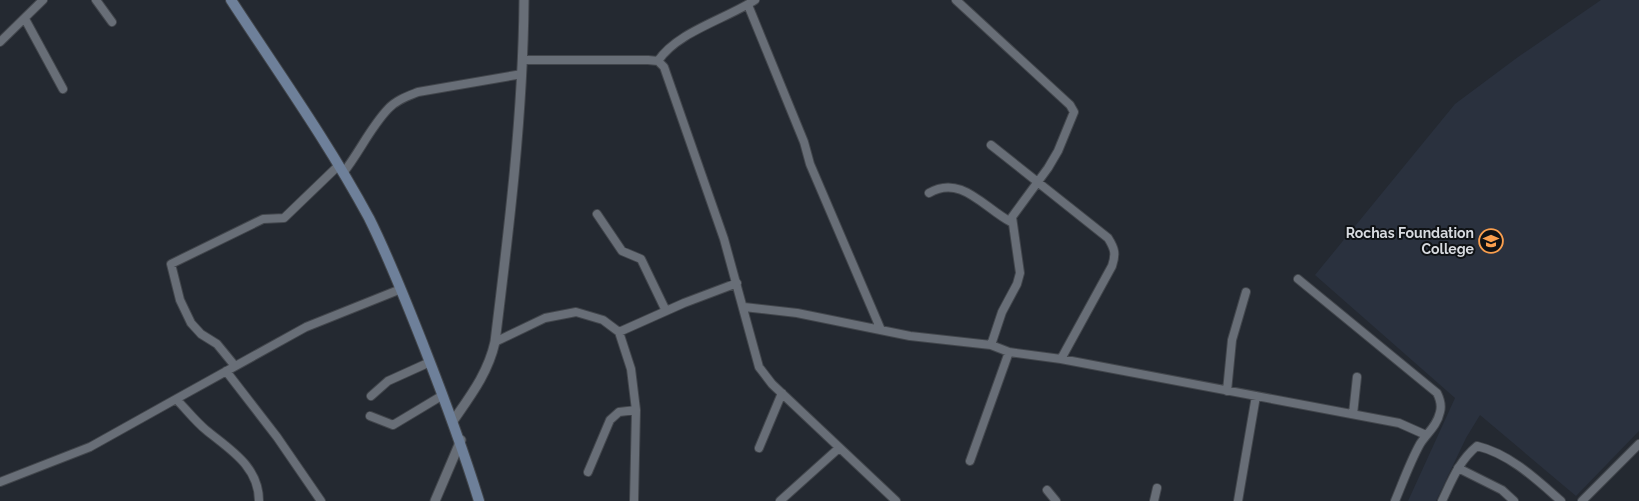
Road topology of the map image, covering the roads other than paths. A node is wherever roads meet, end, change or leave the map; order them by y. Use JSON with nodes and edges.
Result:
{"nodes":[{"id":1,"x":43,"y":0,"type":"edge"},
{"id":2,"x":96,"y":0,"type":"edge"},
{"id":3,"x":231,"y":0,"type":"edge"},
{"id":4,"x":524,"y":0,"type":"edge"},
{"id":5,"x":755,"y":0,"type":"edge"},
{"id":6,"x":956,"y":0,"type":"edge"},
{"id":7,"x":748,"y":5,"type":"junction"},
{"id":8,"x":25,"y":19,"type":"junction"},
{"id":9,"x":112,"y":22,"type":"dead end"},
{"id":10,"x":0,"y":42,"type":"edge"},
{"id":11,"x":523,"y":60,"type":"junction"},
{"id":12,"x":658,"y":61,"type":"junction"},
{"id":13,"x":522,"y":74,"type":"junction"},
{"id":14,"x":63,"y":88,"type":"dead end"},
{"id":15,"x":991,"y":145,"type":"dead end"},
{"id":16,"x":340,"y":170,"type":"junction"},
{"id":17,"x":1036,"y":182,"type":"junction"},
{"id":18,"x":929,"y":193,"type":"dead end"},
{"id":19,"x":597,"y":214,"type":"dead end"},
{"id":20,"x":1011,"y":222,"type":"junction"},
{"id":21,"x":1298,"y":279,"type":"dead end"},
{"id":22,"x":737,"y":283,"type":"junction"},
{"id":23,"x":401,"y":289,"type":"junction"},
{"id":24,"x":1246,"y":292,"type":"dead end"},
{"id":25,"x":744,"y":307,"type":"junction"},
{"id":26,"x":666,"y":311,"type":"junction"},
{"id":27,"x":881,"y":330,"type":"junction"},
{"id":28,"x":619,"y":332,"type":"junction"},
{"id":29,"x":495,"y":342,"type":"junction"},
{"id":30,"x":991,"y":345,"type":"junction"},
{"id":31,"x":1009,"y":352,"type":"junction"},
{"id":32,"x":1061,"y":359,"type":"junction"},
{"id":33,"x":430,"y":362,"type":"junction"},
{"id":34,"x":235,"y":366,"type":"junction"},
{"id":35,"x":226,"y":371,"type":"junction"},
{"id":36,"x":1357,"y":377,"type":"dead end"},
{"id":37,"x":1227,"y":391,"type":"junction"},
{"id":38,"x":782,"y":393,"type":"junction"},
{"id":39,"x":443,"y":395,"type":"junction"},
{"id":40,"x":371,"y":396,"type":"dead end"},
{"id":41,"x":1256,"y":396,"type":"junction"},
{"id":42,"x":176,"y":399,"type":"junction"},
{"id":43,"x":636,"y":410,"type":"junction"},
{"id":44,"x":1353,"y":414,"type":"junction"},
{"id":45,"x":370,"y":416,"type":"dead end"},
{"id":46,"x":453,"y":421,"type":"junction"},
{"id":47,"x":1426,"y":435,"type":"junction"},
{"id":48,"x":460,"y":440,"type":"junction"},
{"id":49,"x":1639,"y":444,"type":"edge"},
{"id":50,"x":759,"y":448,"type":"dead end"},
{"id":51,"x":839,"y":448,"type":"junction"},
{"id":52,"x":970,"y":461,"type":"dead end"},
{"id":53,"x":1458,"y":468,"type":"junction"},
{"id":54,"x":588,"y":472,"type":"dead end"},
{"id":55,"x":0,"y":482,"type":"edge"},
{"id":56,"x":1157,"y":488,"type":"dead end"},
{"id":57,"x":1047,"y":490,"type":"dead end"},
{"id":58,"x":259,"y":501,"type":"edge"},
{"id":59,"x":321,"y":501,"type":"edge"},
{"id":60,"x":436,"y":501,"type":"edge"},
{"id":61,"x":479,"y":501,"type":"edge"},
{"id":62,"x":634,"y":501,"type":"edge"},
{"id":63,"x":780,"y":501,"type":"edge"},
{"id":64,"x":896,"y":501,"type":"edge"},
{"id":65,"x":1056,"y":501,"type":"edge"},
{"id":66,"x":1154,"y":501,"type":"edge"},
{"id":67,"x":1238,"y":501,"type":"edge"},
{"id":68,"x":1395,"y":501,"type":"edge"},
{"id":69,"x":1442,"y":501,"type":"edge"},
{"id":70,"x":1514,"y":501,"type":"edge"},
{"id":71,"x":1561,"y":501,"type":"edge"},
{"id":72,"x":1582,"y":501,"type":"edge"}],
"edges":[{"from":1,"to":8,"type":"street"},
{"from":2,"to":9,"type":"street"},
{"from":3,"to":16,"type":"main road"},
{"from":4,"to":11,"type":"street"},
{"from":5,"to":7,"type":"street"},
{"from":6,"to":17,"type":"street"},
{"from":7,"to":12,"type":"street"},
{"from":7,"to":27,"type":"street"},
{"from":8,"to":10,"type":"street"},
{"from":8,"to":14,"type":"street"},
{"from":11,"to":12,"type":"street"},
{"from":11,"to":13,"type":"street"},
{"from":12,"to":22,"type":"street"},
{"from":13,"to":16,"type":"street"},
{"from":13,"to":29,"type":"street"},
{"from":15,"to":17,"type":"street"},
{"from":16,"to":23,"type":"main road"},
{"from":16,"to":34,"type":"street"},
{"from":17,"to":20,"type":"street"},
{"from":17,"to":32,"type":"street"},
{"from":18,"to":20,"type":"street"},
{"from":19,"to":26,"type":"street"},
{"from":20,"to":30,"type":"street"},
{"from":21,"to":47,"type":"street"},
{"from":22,"to":25,"type":"street"},
{"from":22,"to":26,"type":"street"},
{"from":23,"to":33,"type":"main road"},
{"from":23,"to":34,"type":"street"},
{"from":24,"to":37,"type":"street"},
{"from":25,"to":27,"type":"street"},
{"from":25,"to":38,"type":"street"},
{"from":26,"to":28,"type":"street"},
{"from":27,"to":30,"type":"street"},
{"from":28,"to":29,"type":"street"},
{"from":28,"to":43,"type":"street"},
{"from":29,"to":46,"type":"street"},
{"from":30,"to":31,"type":"street"},
{"from":31,"to":32,"type":"street"},
{"from":31,"to":52,"type":"street"},
{"from":32,"to":37,"type":"street"},
{"from":33,"to":39,"type":"main road"},
{"from":33,"to":40,"type":"street"},
{"from":34,"to":35,"type":"street"},
{"from":35,"to":42,"type":"street"},
{"from":35,"to":59,"type":"street"},
{"from":36,"to":44,"type":"street"},
{"from":37,"to":41,"type":"street"},
{"from":38,"to":50,"type":"street"},
{"from":38,"to":51,"type":"street"},
{"from":39,"to":45,"type":"street"},
{"from":39,"to":46,"type":"main road"},
{"from":41,"to":44,"type":"street"},
{"from":41,"to":67,"type":"street"},
{"from":42,"to":55,"type":"street"},
{"from":42,"to":58,"type":"street"},
{"from":43,"to":54,"type":"street"},
{"from":43,"to":62,"type":"street"},
{"from":44,"to":47,"type":"street"},
{"from":46,"to":48,"type":"main road"},
{"from":47,"to":68,"type":"street"},
{"from":48,"to":60,"type":"street"},
{"from":48,"to":61,"type":"main road"},
{"from":49,"to":72,"type":"street"},
{"from":51,"to":63,"type":"street"},
{"from":51,"to":64,"type":"street"},
{"from":53,"to":69,"type":"street"},
{"from":53,"to":70,"type":"street"},
{"from":53,"to":71,"type":"street"},
{"from":56,"to":66,"type":"street"},
{"from":57,"to":65,"type":"street"}]}
